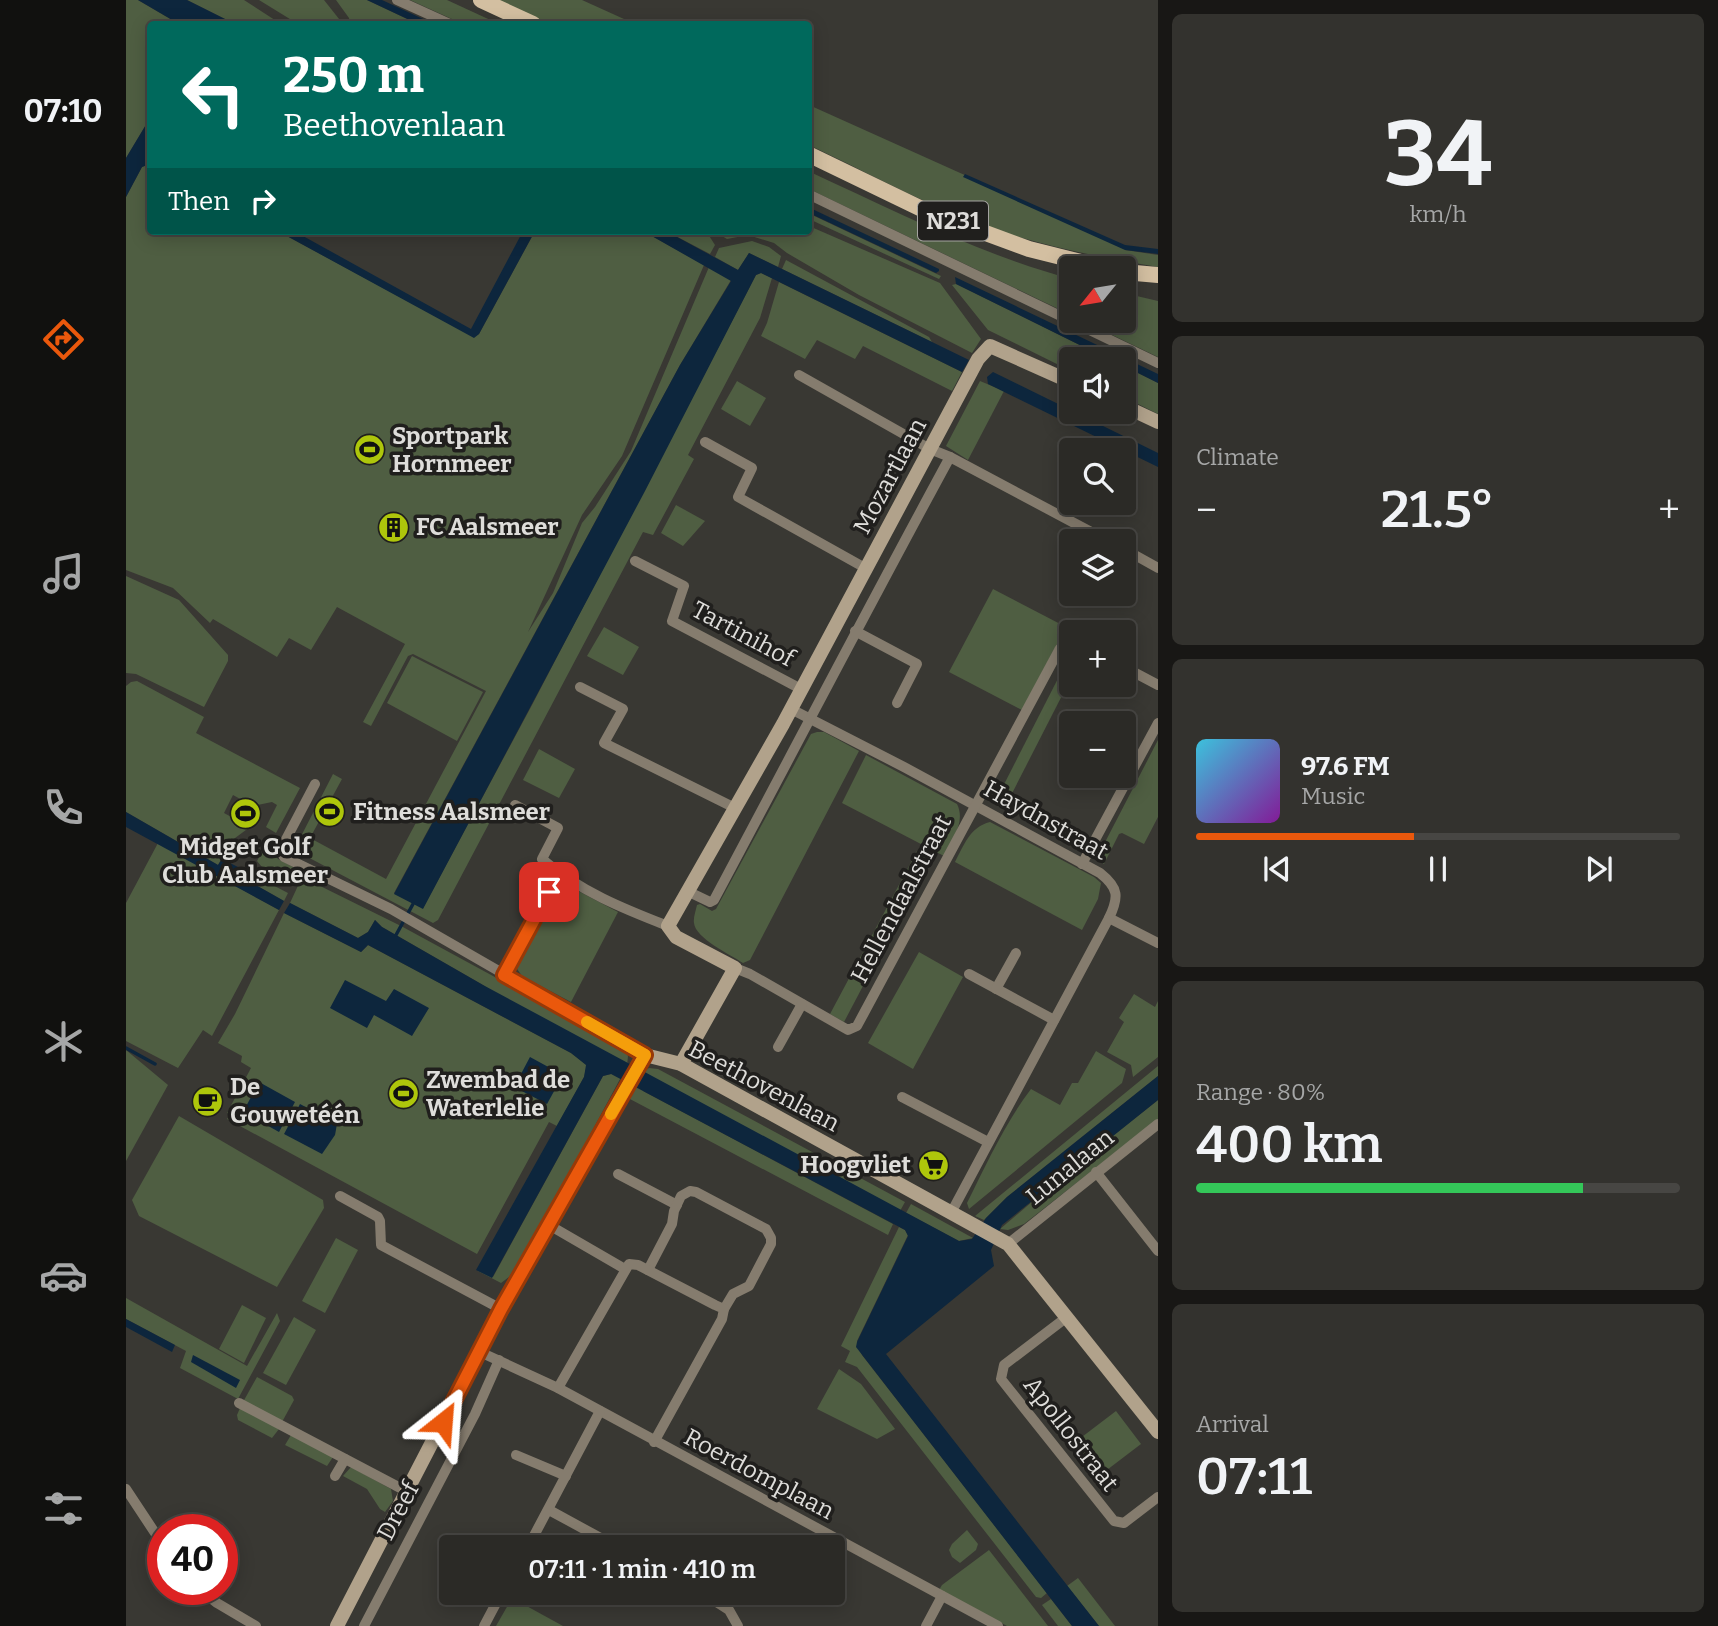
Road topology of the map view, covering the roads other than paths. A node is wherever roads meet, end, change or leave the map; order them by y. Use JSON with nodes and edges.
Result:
{"nodes":[{"id":1,"x":397,"y":0,"type":"edge"},
{"id":2,"x":481,"y":0,"type":"edge"},
{"id":3,"x":443,"y":21,"type":"edge"},
{"id":4,"x":526,"y":21,"type":"edge"},
{"id":5,"x":812,"y":156,"type":"edge"},
{"id":6,"x":812,"y":196,"type":"edge"},
{"id":7,"x":1059,"y":256,"type":"edge"},
{"id":8,"x":1136,"y":273,"type":"edge"},
{"id":9,"x":1136,"y":275,"type":"edge"},
{"id":10,"x":1158,"y":275,"type":"edge"},
{"id":11,"x":1158,"y":283,"type":"edge"},
{"id":12,"x":1158,"y":363,"type":"edge"},
{"id":13,"x":799,"y":375,"type":"dead end"},
{"id":14,"x":1059,"y":377,"type":"edge"},
{"id":15,"x":1136,"y":412,"type":"edge"},
{"id":16,"x":1158,"y":422,"type":"edge"},
{"id":17,"x":705,"y":442,"type":"dead end"},
{"id":18,"x":930,"y":449,"type":"junction"},
{"id":19,"x":950,"y":457,"type":"junction"},
{"id":20,"x":1085,"y":529,"type":"edge"},
{"id":21,"x":1136,"y":556,"type":"edge"},
{"id":22,"x":635,"y":561,"type":"dead end"},
{"id":23,"x":1158,"y":568,"type":"edge"},
{"id":24,"x":867,"y":569,"type":"junction"},
{"id":25,"x":855,"y":631,"type":"junction"},
{"id":26,"x":1059,"y":650,"type":"edge"},
{"id":27,"x":1136,"y":673,"type":"edge"},
{"id":28,"x":1158,"y":685,"type":"edge"},
{"id":29,"x":580,"y":687,"type":"dead end"},
{"id":30,"x":801,"y":689,"type":"junction"},
{"id":31,"x":897,"y":703,"type":"dead end"},
{"id":32,"x":791,"y":709,"type":"junction"},
{"id":33,"x":811,"y":719,"type":"junction"},
{"id":34,"x":1158,"y":723,"type":"edge"},
{"id":35,"x":315,"y":784,"type":"dead end"},
{"id":36,"x":515,"y":805,"type":"dead end"},
{"id":37,"x":976,"y":806,"type":"junction"},
{"id":38,"x":735,"y":808,"type":"junction"},
{"id":39,"x":1082,"y":864,"type":"junction"},
{"id":40,"x":559,"y":873,"type":"junction"},
{"id":41,"x":687,"y":891,"type":"junction"},
{"id":42,"x":1109,"y":918,"type":"junction"},
{"id":43,"x":668,"y":926,"type":"junction"},
{"id":44,"x":1158,"y":943,"type":"edge"},
{"id":45,"x":1016,"y":953,"type":"dead end"},
{"id":46,"x":735,"y":968,"type":"junction"},
{"id":47,"x":969,"y":974,"type":"dead end"},
{"id":48,"x":504,"y":975,"type":"junction"},
{"id":49,"x":996,"y":989,"type":"junction"},
{"id":50,"x":802,"y":1004,"type":"junction"},
{"id":51,"x":1054,"y":1020,"type":"junction"},
{"id":52,"x":778,"y":1047,"type":"dead end"},
{"id":53,"x":641,"y":1060,"type":"junction"},
{"id":54,"x":681,"y":1064,"type":"junction"},
{"id":55,"x":902,"y":1097,"type":"dead end"},
{"id":56,"x":1158,"y":1124,"type":"edge"},
{"id":57,"x":988,"y":1142,"type":"junction"},
{"id":58,"x":1096,"y":1172,"type":"junction"},
{"id":59,"x":618,"y":1174,"type":"dead end"},
{"id":60,"x":340,"y":1196,"type":"dead end"},
{"id":61,"x":677,"y":1205,"type":"junction"},
{"id":62,"x":951,"y":1213,"type":"junction"},
{"id":63,"x":549,"y":1225,"type":"junction"},
{"id":64,"x":1003,"y":1241,"type":"junction"},
{"id":65,"x":1158,"y":1251,"type":"edge"},
{"id":66,"x":625,"y":1269,"type":"junction"},
{"id":67,"x":648,"y":1270,"type":"junction"},
{"id":68,"x":501,"y":1309,"type":"junction"},
{"id":69,"x":724,"y":1309,"type":"junction"},
{"id":70,"x":1067,"y":1317,"type":"junction"},
{"id":71,"x":480,"y":1352,"type":"junction"},
{"id":72,"x":499,"y":1360,"type":"junction"},
{"id":73,"x":558,"y":1388,"type":"junction"},
{"id":74,"x":239,"y":1403,"type":"dead end"},
{"id":75,"x":600,"y":1411,"type":"junction"},
{"id":76,"x":1158,"y":1432,"type":"edge"},
{"id":77,"x":654,"y":1442,"type":"junction"},
{"id":78,"x":516,"y":1455,"type":"dead end"},
{"id":79,"x":345,"y":1459,"type":"junction"},
{"id":80,"x":335,"y":1476,"type":"dead end"},
{"id":81,"x":566,"y":1476,"type":"junction"},
{"id":82,"x":126,"y":1489,"type":"edge"},
{"id":83,"x":406,"y":1491,"type":"junction"},
{"id":84,"x":1156,"y":1505,"type":"edge"},
{"id":85,"x":549,"y":1510,"type":"junction"},
{"id":86,"x":147,"y":1521,"type":"edge"},
{"id":87,"x":535,"y":1535,"type":"edge"},
{"id":88,"x":595,"y":1535,"type":"edge"},
{"id":89,"x":942,"y":1596,"type":"junction"},
{"id":90,"x":220,"y":1605,"type":"edge"},
{"id":91,"x":495,"y":1605,"type":"edge"},
{"id":92,"x":722,"y":1605,"type":"edge"},
{"id":93,"x":256,"y":1626,"type":"edge"},
{"id":94,"x":337,"y":1626,"type":"edge"},
{"id":95,"x":364,"y":1626,"type":"edge"},
{"id":96,"x":484,"y":1626,"type":"edge"},
{"id":97,"x":738,"y":1626,"type":"edge"},
{"id":98,"x":926,"y":1626,"type":"edge"},
{"id":99,"x":998,"y":1626,"type":"edge"}],
"edges":[{"from":1,"to":3,"type":"street"},
{"from":2,"to":4,"type":"main road"},
{"from":5,"to":7,"type":"main road","number":"N231"},
{"from":6,"to":12,"type":"street"},
{"from":8,"to":10,"type":"main road"},
{"from":9,"to":11,"type":"main road"},
{"from":13,"to":18,"type":"street"},
{"from":14,"to":18,"type":"street","name":"Mozartlaan"},
{"from":15,"to":16,"type":"street"},
{"from":17,"to":24,"type":"street"},
{"from":18,"to":19,"type":"street"},
{"from":18,"to":24,"type":"street","name":"Mozartlaan"},
{"from":19,"to":20,"type":"street"},
{"from":19,"to":25,"type":"street","name":"Mozartlaan"},
{"from":21,"to":23,"type":"street"},
{"from":22,"to":30,"type":"street","name":"Tartinihof"},
{"from":24,"to":30,"type":"street","name":"Mozartlaan"},
{"from":25,"to":31,"type":"street"},
{"from":25,"to":33,"type":"street","name":"Mozartlaan"},
{"from":26,"to":37,"type":"street","name":"Hellendaalstraat"},
{"from":27,"to":28,"type":"street"},
{"from":29,"to":38,"type":"street"},
{"from":30,"to":32,"type":"street","name":"Mozartlaan"},
{"from":32,"to":33,"type":"street"},
{"from":32,"to":38,"type":"street","name":"Mozartlaan"},
{"from":33,"to":37,"type":"street","name":"Haydnstraat"},
{"from":33,"to":41,"type":"street","name":"Mozartlaan"},
{"from":34,"to":39,"type":"street"},
{"from":35,"to":48,"type":"street","name":"Beethovenlaan"},
{"from":36,"to":40,"type":"street"},
{"from":37,"to":39,"type":"street","name":"Haydnstraat"},
{"from":37,"to":50,"type":"street","name":"Hellendaalstraat"},
{"from":38,"to":41,"type":"street","name":"Mozartlaan"},
{"from":39,"to":42,"type":"street","name":"Haydnstraat"},
{"from":40,"to":43,"type":"street"},
{"from":40,"to":48,"type":"street"},
{"from":41,"to":43,"type":"street","name":"Mozartlaan"},
{"from":42,"to":44,"type":"street"},
{"from":42,"to":51,"type":"street","name":"Haydnstraat"},
{"from":43,"to":46,"type":"street"},
{"from":45,"to":49,"type":"street"},
{"from":46,"to":50,"type":"street"},
{"from":46,"to":54,"type":"street"},
{"from":47,"to":49,"type":"street"},
{"from":48,"to":53,"type":"street","name":"Beethovenlaan"},
{"from":49,"to":51,"type":"street"},
{"from":50,"to":52,"type":"street"},
{"from":51,"to":57,"type":"street","name":"Haydnstraat"},
{"from":53,"to":54,"type":"street","name":"Beethovenlaan"},
{"from":53,"to":63,"type":"street","name":"Dreef"},
{"from":54,"to":62,"type":"street","name":"Beethovenlaan"},
{"from":55,"to":57,"type":"street"},
{"from":56,"to":58,"type":"street","name":"Lunalaan"},
{"from":57,"to":62,"type":"street","name":"Haydnstraat"},
{"from":58,"to":64,"type":"street","name":"Lunalaan"},
{"from":58,"to":65,"type":"street"},
{"from":59,"to":61,"type":"street"},
{"from":60,"to":68,"type":"street"},
{"from":61,"to":67,"type":"street"},
{"from":61,"to":69,"type":"street"},
{"from":62,"to":64,"type":"street","name":"Beethovenlaan"},
{"from":63,"to":66,"type":"street"},
{"from":63,"to":68,"type":"street","name":"Dreef"},
{"from":64,"to":70,"type":"street","name":"Beethovenlaan"},
{"from":66,"to":67,"type":"street"},
{"from":66,"to":73,"type":"street"},
{"from":67,"to":69,"type":"street"},
{"from":68,"to":71,"type":"street","name":"Dreef"},
{"from":69,"to":77,"type":"street"},
{"from":70,"to":76,"type":"street","name":"Beethovenlaan"},
{"from":70,"to":84,"type":"street","name":"Apollostraat"},
{"from":71,"to":72,"type":"street"},
{"from":71,"to":83,"type":"street","name":"Dreef"},
{"from":72,"to":73,"type":"street","name":"Roerdomplaan"},
{"from":72,"to":95,"type":"street","name":"Dreef"},
{"from":73,"to":75,"type":"street","name":"Roerdomplaan"},
{"from":74,"to":79,"type":"street","name":"Dreef"},
{"from":75,"to":77,"type":"street","name":"Roerdomplaan"},
{"from":75,"to":81,"type":"street"},
{"from":77,"to":89,"type":"street","name":"Roerdomplaan"},
{"from":78,"to":81,"type":"street"},
{"from":79,"to":80,"type":"street"},
{"from":79,"to":83,"type":"street","name":"Dreef"},
{"from":81,"to":85,"type":"street"},
{"from":82,"to":86,"type":"street"},
{"from":83,"to":94,"type":"street","name":"Dreef"},
{"from":85,"to":87,"type":"street"},
{"from":85,"to":88,"type":"street"},
{"from":89,"to":98,"type":"street"},
{"from":89,"to":99,"type":"street","name":"Roerdomplaan"},
{"from":90,"to":93,"type":"street"},
{"from":91,"to":96,"type":"street"},
{"from":92,"to":97,"type":"street"}]}
